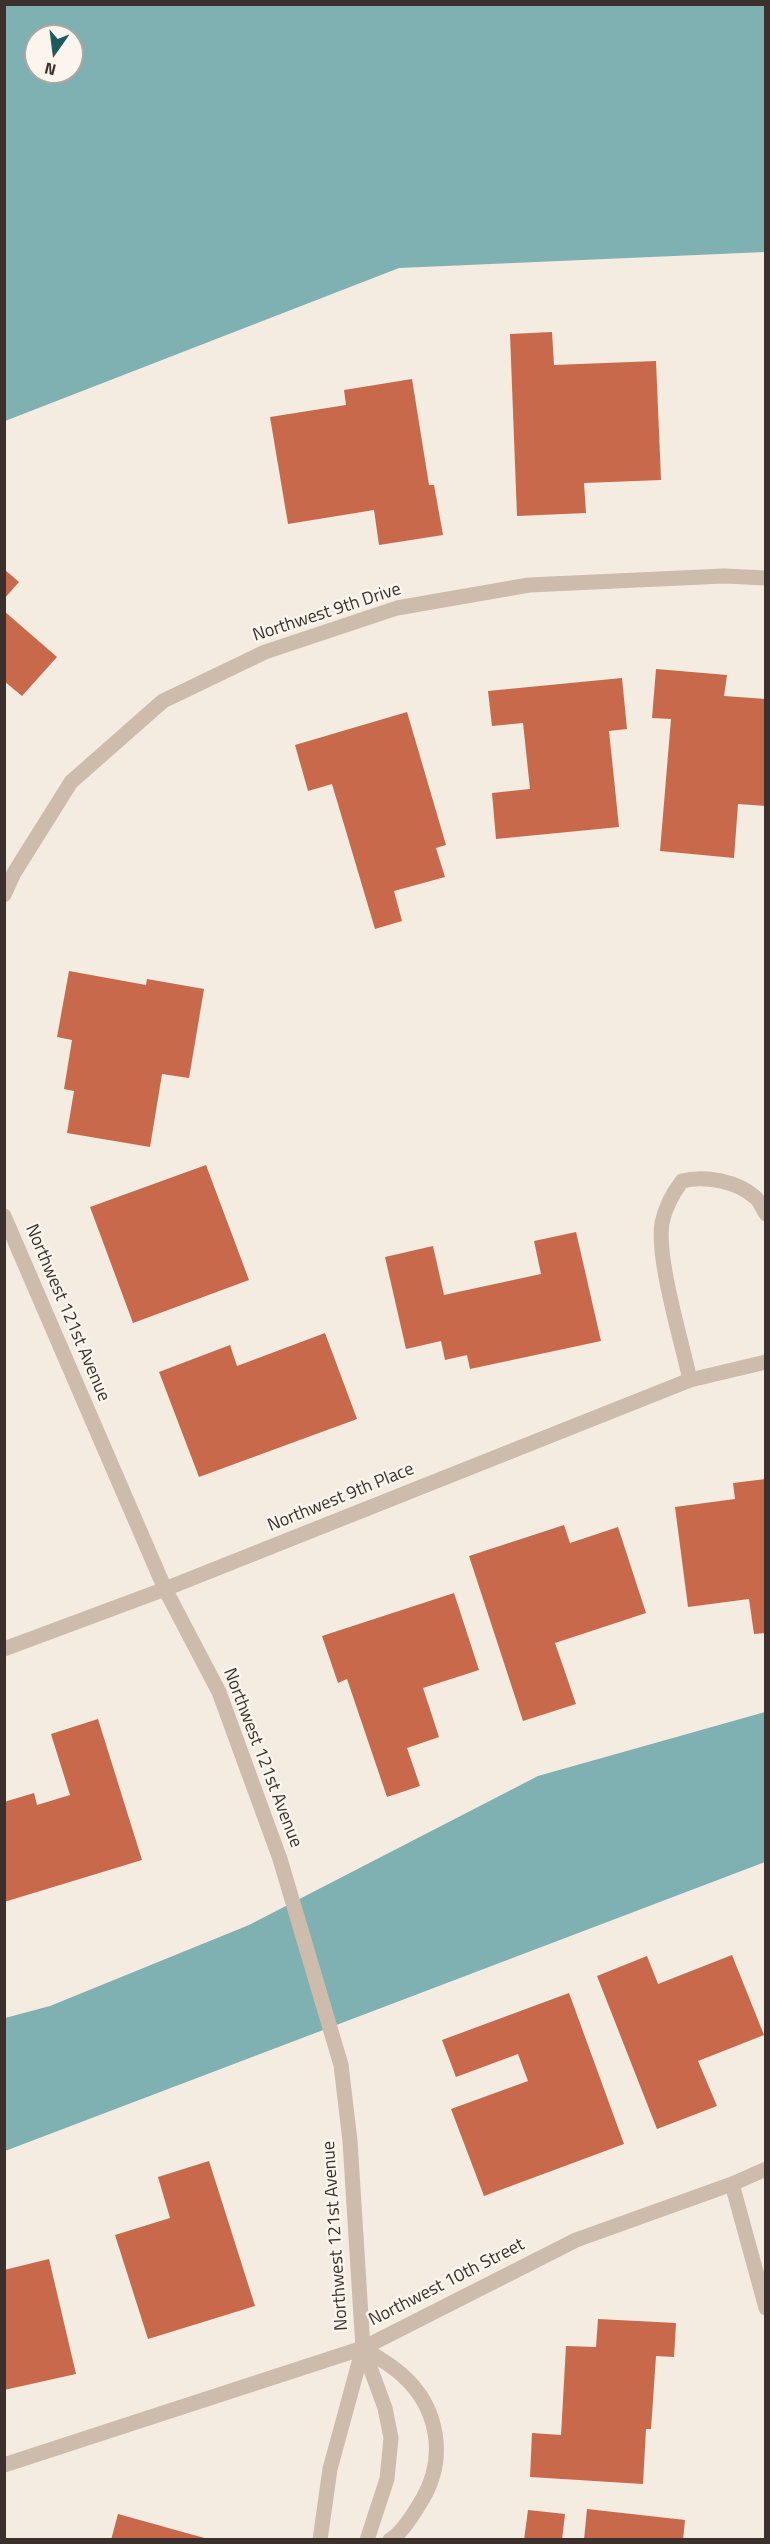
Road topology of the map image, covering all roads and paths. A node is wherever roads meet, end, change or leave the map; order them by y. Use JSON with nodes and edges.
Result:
{"nodes":[{"id":1,"x":765,"y":578,"type":"edge"},
{"id":2,"x":4,"y":895,"type":"edge"},
{"id":3,"x":765,"y":1214,"type":"edge"},
{"id":4,"x":4,"y":1216,"type":"edge"},
{"id":5,"x":765,"y":1362,"type":"edge"},
{"id":6,"x":690,"y":1380,"type":"junction"},
{"id":7,"x":165,"y":1589,"type":"junction"},
{"id":8,"x":4,"y":1649,"type":"edge"},
{"id":9,"x":765,"y":2169,"type":"edge"},
{"id":10,"x":732,"y":2184,"type":"junction"},
{"id":11,"x":765,"y":2308,"type":"edge"},
{"id":12,"x":363,"y":2348,"type":"junction"},
{"id":13,"x":4,"y":2466,"type":"edge"},
{"id":14,"x":320,"y":2540,"type":"edge"},
{"id":15,"x":367,"y":2540,"type":"edge"},
{"id":16,"x":390,"y":2540,"type":"edge"}],
"edges":[{"from":1,"to":2,"type":"street","name":"Northwest 9th Drive"},
{"from":3,"to":6,"type":"street"},
{"from":4,"to":7,"type":"street","name":"Northwest 121st Avenue"},
{"from":5,"to":6,"type":"street","name":"Northwest 9th Place"},
{"from":6,"to":7,"type":"street","name":"Northwest 9th Place"},
{"from":7,"to":8,"type":"street","name":"Northwest 9th Place"},
{"from":7,"to":12,"type":"street","name":"Northwest 121st Avenue"},
{"from":9,"to":10,"type":"street","name":"Northwest 10th Street"},
{"from":10,"to":11,"type":"street"},
{"from":10,"to":12,"type":"street","name":"Northwest 10th Street"},
{"from":12,"to":13,"type":"street","name":"Northwest 10th Street"},
{"from":12,"to":14,"type":"street","name":"Northwest 121st Avenue"},
{"from":12,"to":15,"type":"street","name":"Northwest 121st Avenue"},
{"from":12,"to":16,"type":"street"}]}
